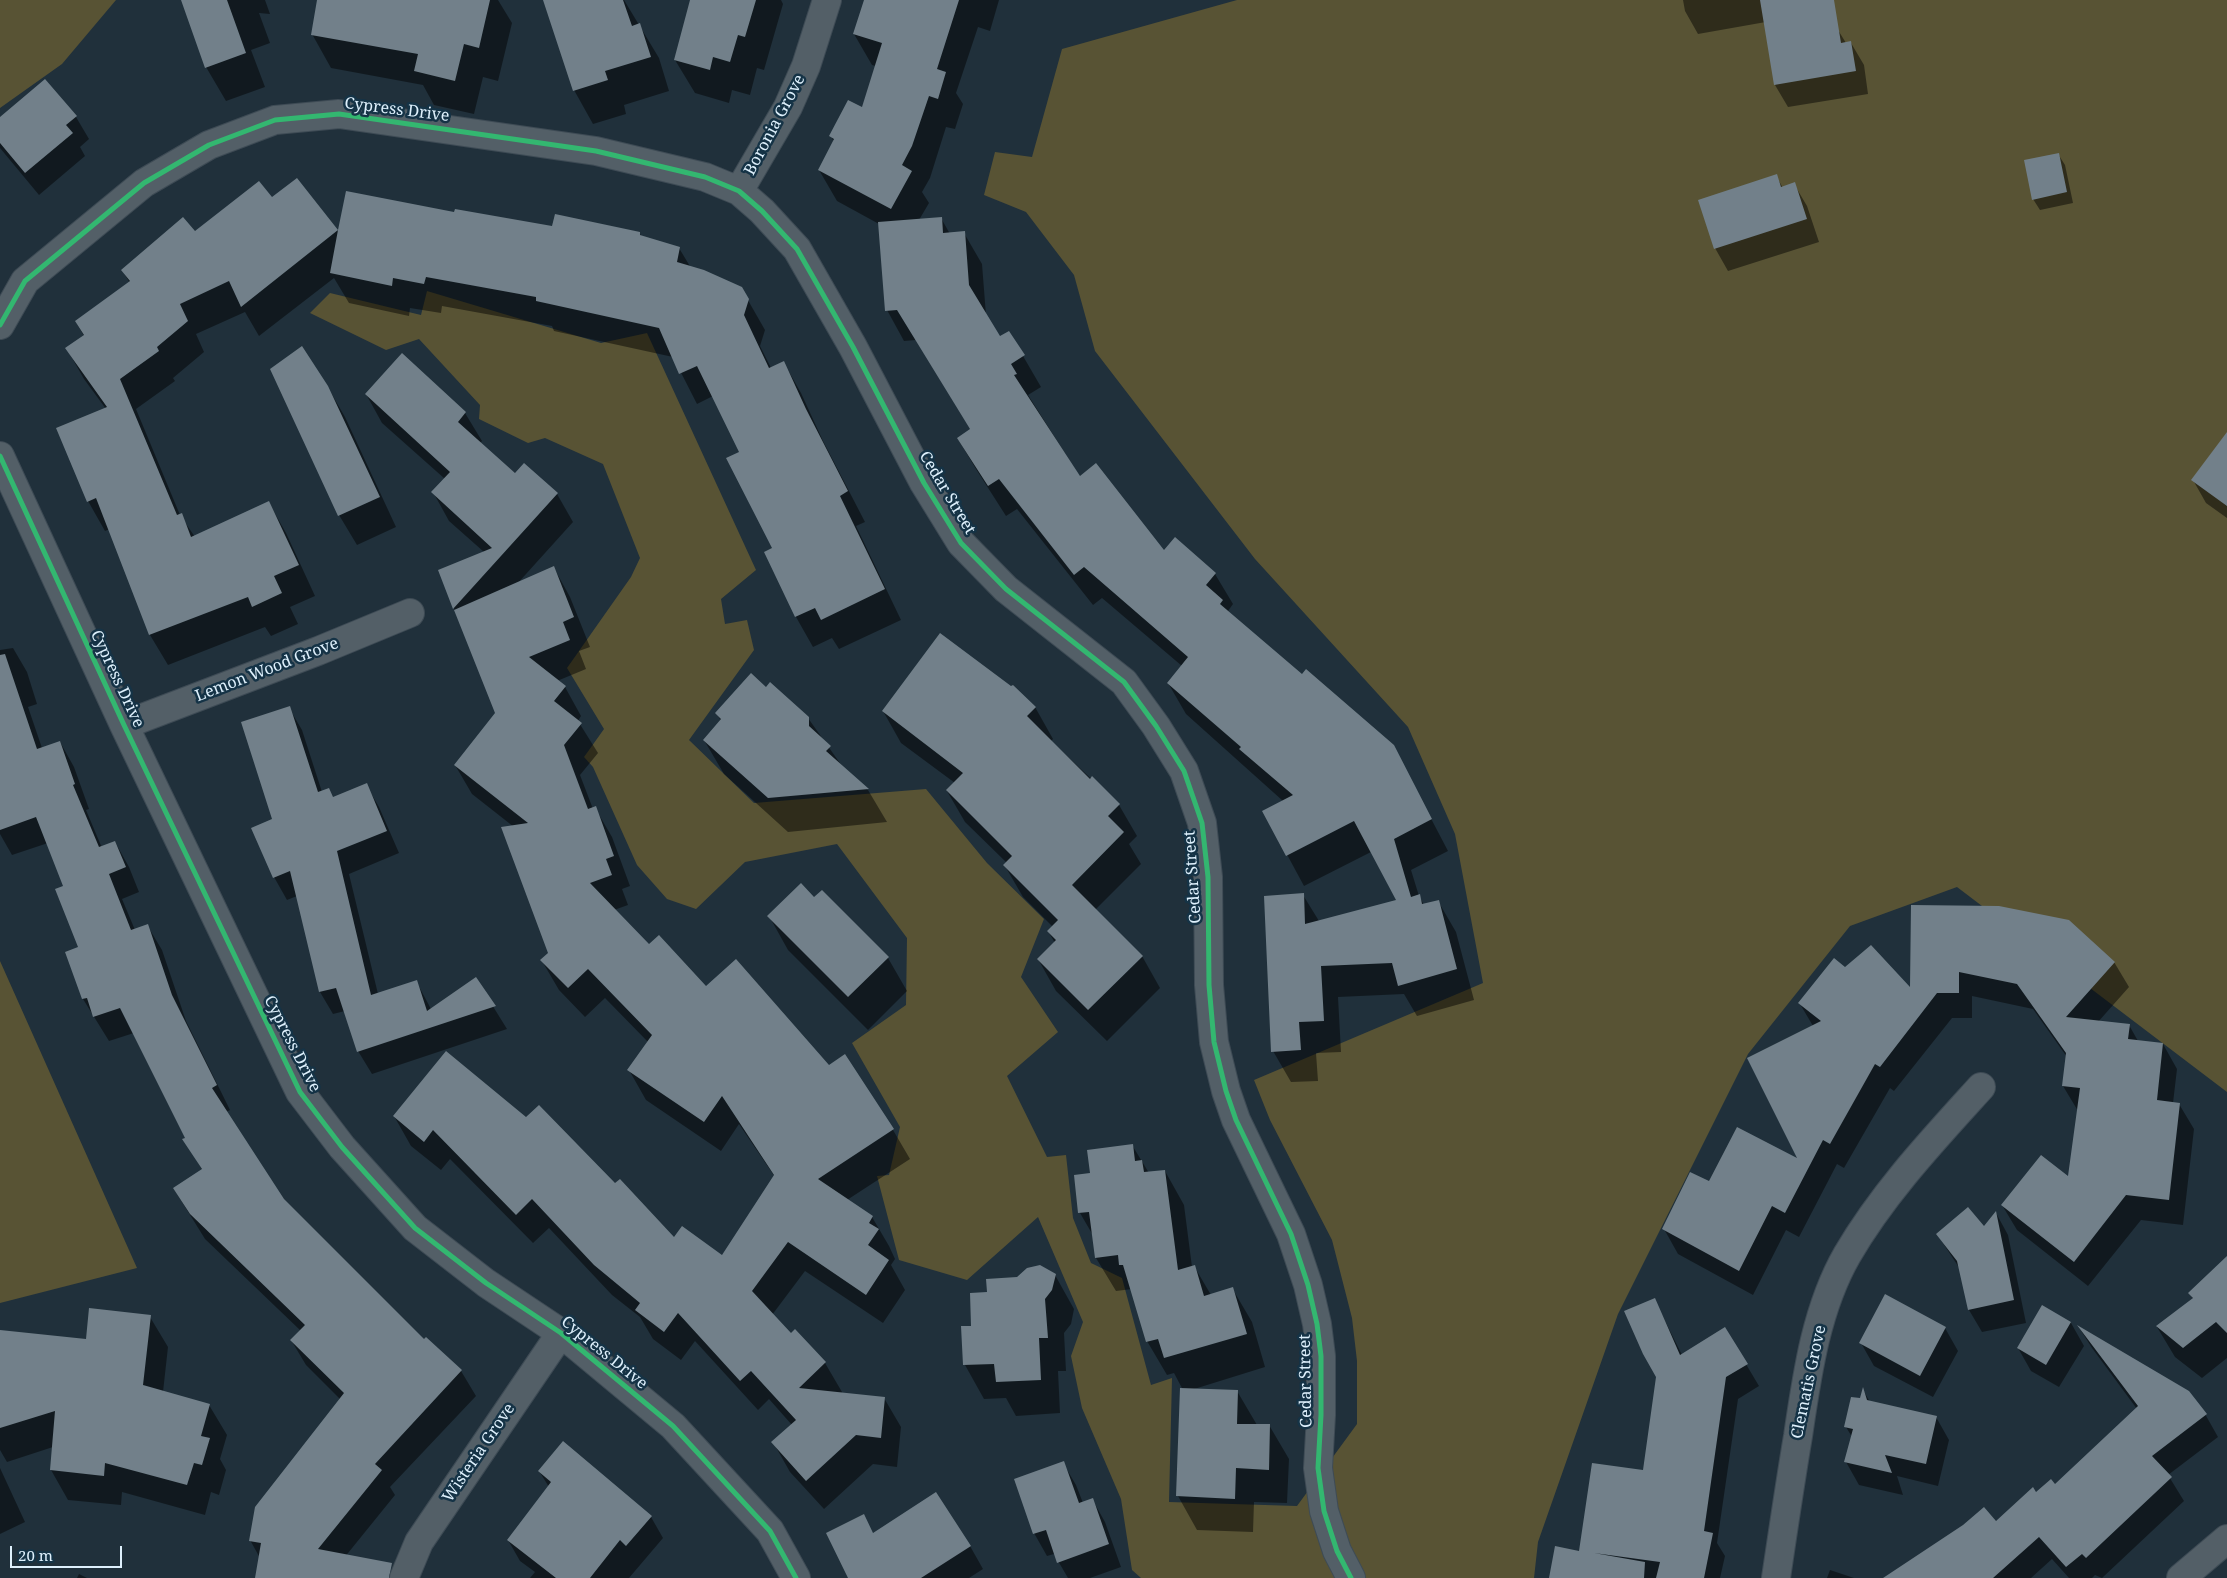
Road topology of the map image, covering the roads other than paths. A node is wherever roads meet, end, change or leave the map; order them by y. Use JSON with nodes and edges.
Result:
{"nodes":[{"id":1,"x":827,"y":0,"type":"edge"},
{"id":2,"x":739,"y":191,"type":"junction"},
{"id":3,"x":0,"y":325,"type":"edge"},
{"id":4,"x":0,"y":456,"type":"edge"},
{"id":5,"x":410,"y":613,"type":"dead end"},
{"id":6,"x":124,"y":725,"type":"junction"},
{"id":7,"x":1981,"y":1087,"type":"dead end"},
{"id":8,"x":561,"y":1333,"type":"junction"},
{"id":9,"x":2227,"y":1539,"type":"edge"},
{"id":10,"x":404,"y":1578,"type":"edge"},
{"id":11,"x":796,"y":1578,"type":"edge"},
{"id":12,"x":1351,"y":1578,"type":"edge"},
{"id":13,"x":1776,"y":1578,"type":"edge"},
{"id":14,"x":2181,"y":1578,"type":"edge"}],
"edges":[{"from":1,"to":2,"type":"street","name":"Boronia Grove"},
{"from":2,"to":3,"type":"street","name":"Cypress Drive"},
{"from":2,"to":12,"type":"street","name":"Cedar Street"},
{"from":4,"to":6,"type":"street","name":"Cypress Drive"},
{"from":5,"to":6,"type":"street","name":"Lemon Wood Grove"},
{"from":6,"to":8,"type":"street","name":"Cypress Drive"},
{"from":7,"to":13,"type":"street","name":"Clematis Grove"},
{"from":8,"to":10,"type":"street","name":"Wisteria Grove"},
{"from":8,"to":11,"type":"street","name":"Cypress Drive"},
{"from":9,"to":14,"type":"street"}]}
